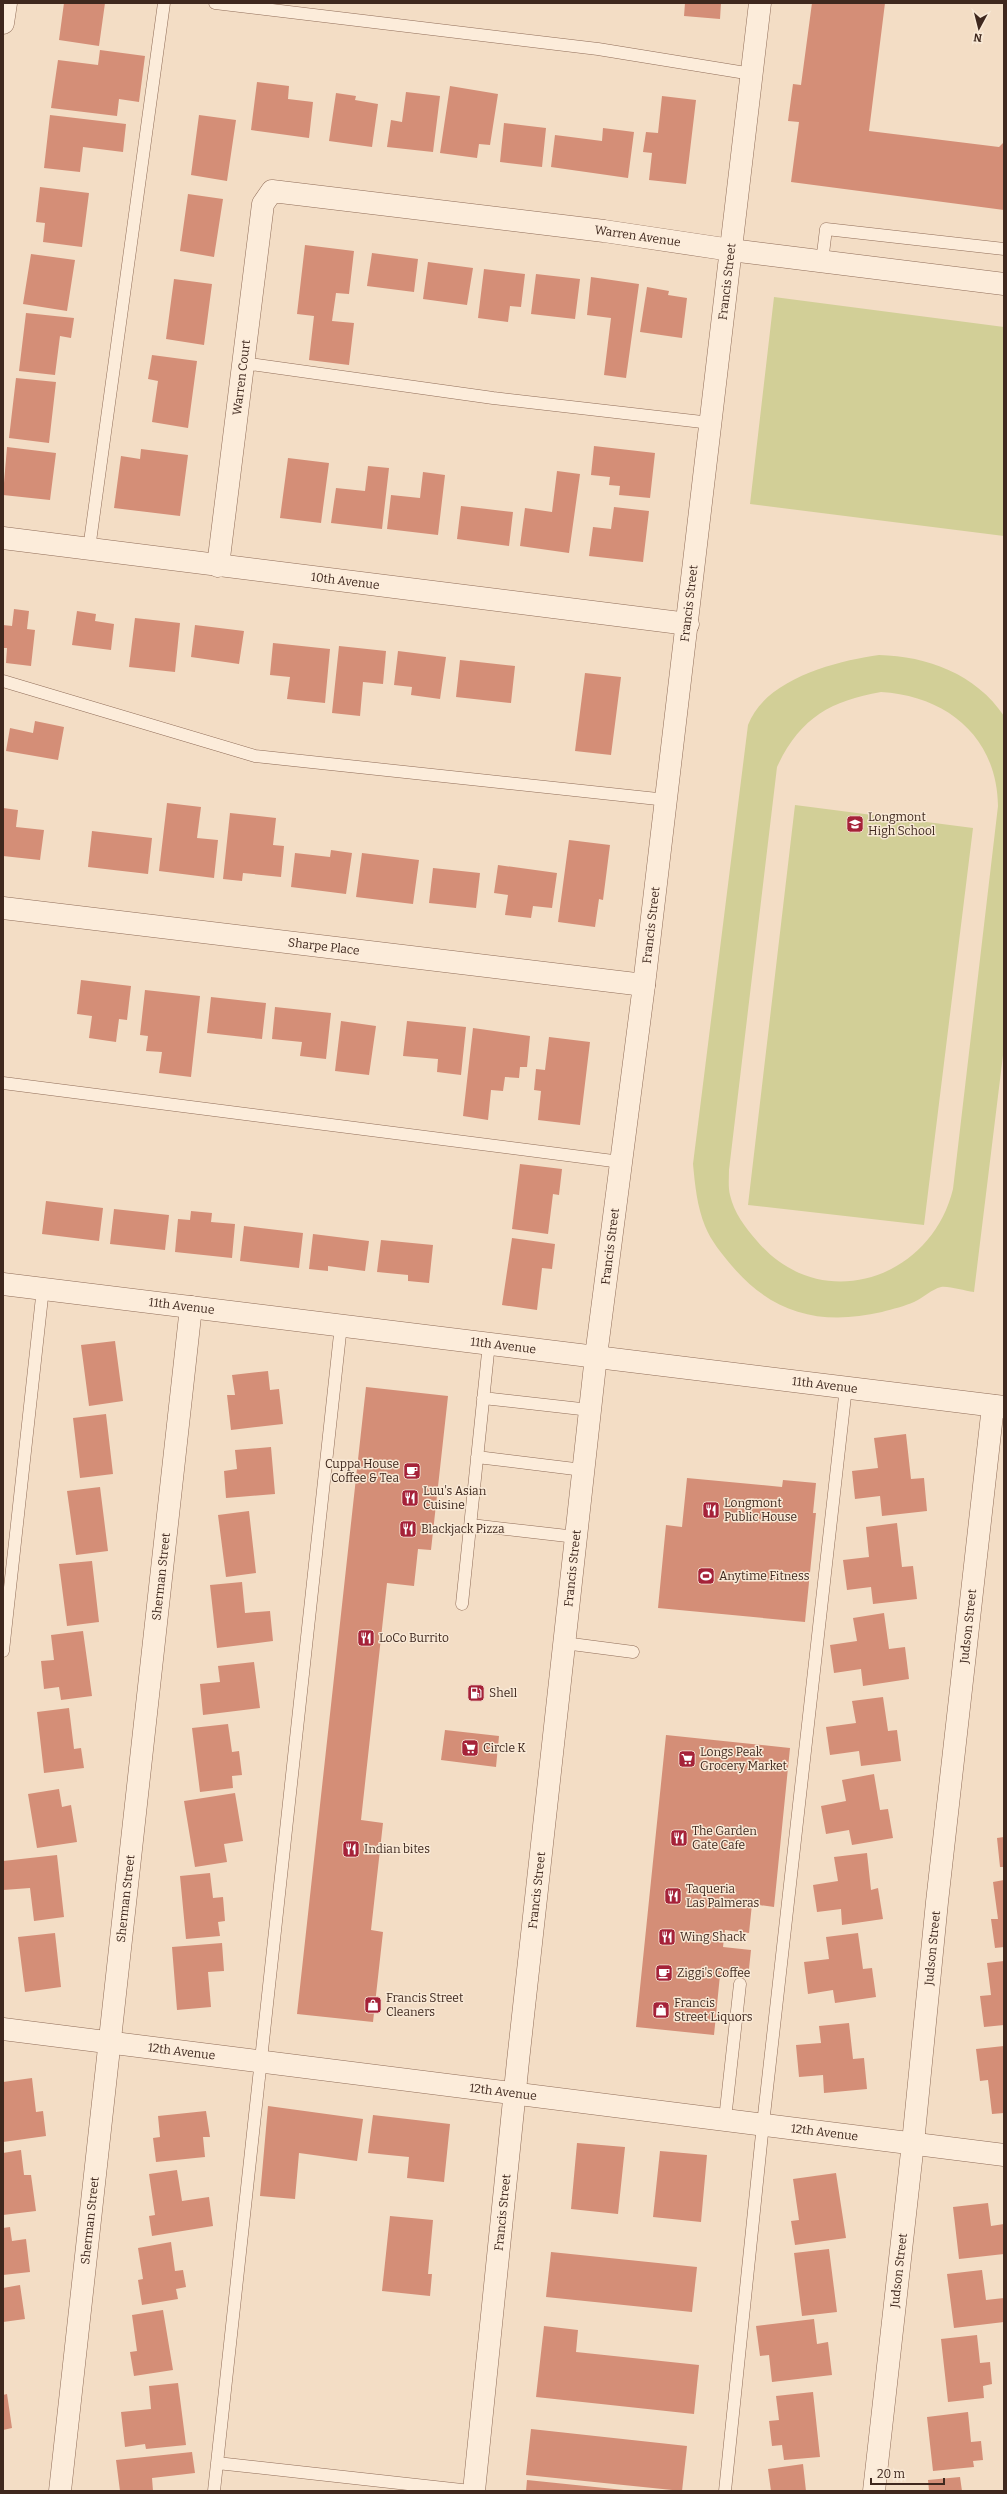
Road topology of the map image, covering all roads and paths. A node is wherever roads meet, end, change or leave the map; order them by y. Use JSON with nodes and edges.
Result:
{"nodes":[{"id":1,"x":6,"y":3,"type":"edge"},
{"id":2,"x":164,"y":3,"type":"edge"},
{"id":3,"x":215,"y":3,"type":"edge"},
{"id":4,"x":760,"y":3,"type":"edge"},
{"id":5,"x":3,"y":23,"type":"edge"},
{"id":6,"x":752,"y":74,"type":"junction"},
{"id":7,"x":272,"y":192,"type":"joint"},
{"id":8,"x":1004,"y":249,"type":"edge"},
{"id":9,"x":731,"y":250,"type":"junction"},
{"id":10,"x":822,"y":262,"type":"junction"},
{"id":11,"x":1004,"y":284,"type":"edge"},
{"id":12,"x":243,"y":363,"type":"junction"},
{"id":13,"x":711,"y":423,"type":"junction"},
{"id":14,"x":3,"y":538,"type":"edge"},
{"id":15,"x":89,"y":549,"type":"junction"},
{"id":16,"x":218,"y":566,"type":"junction"},
{"id":17,"x":688,"y":624,"type":"junction"},
{"id":18,"x":3,"y":681,"type":"edge"},
{"id":19,"x":667,"y":800,"type":"junction"},
{"id":20,"x":3,"y":908,"type":"edge"},
{"id":21,"x":644,"y":985,"type":"junction"},
{"id":22,"x":3,"y":1083,"type":"edge"},
{"id":23,"x":621,"y":1162,"type":"junction"},
{"id":24,"x":3,"y":1284,"type":"edge"},
{"id":25,"x":43,"y":1288,"type":"junction"},
{"id":26,"x":191,"y":1307,"type":"junction"},
{"id":27,"x":341,"y":1325,"type":"junction"},
{"id":28,"x":490,"y":1343,"type":"junction"},
{"id":29,"x":596,"y":1356,"type":"junction"},
{"id":30,"x":846,"y":1387,"type":"junction"},
{"id":31,"x":483,"y":1398,"type":"junction"},
{"id":32,"x":999,"y":1406,"type":"edge"},
{"id":33,"x":590,"y":1410,"type":"junction"},
{"id":34,"x":477,"y":1457,"type":"junction"},
{"id":35,"x":583,"y":1470,"type":"junction"},
{"id":36,"x":471,"y":1525,"type":"junction"},
{"id":37,"x":576,"y":1537,"type":"junction"},
{"id":38,"x":462,"y":1604,"type":"dead end"},
{"id":39,"x":564,"y":1643,"type":"junction"},
{"id":40,"x":3,"y":1651,"type":"edge"},
{"id":41,"x":633,"y":1652,"type":"dead end"},
{"id":42,"x":740,"y":1984,"type":"dead end"},
{"id":43,"x":3,"y":2029,"type":"edge"},
{"id":44,"x":111,"y":2042,"type":"junction"},
{"id":45,"x":261,"y":2061,"type":"junction"},
{"id":46,"x":514,"y":2093,"type":"junction"},
{"id":47,"x":725,"y":2119,"type":"junction"},
{"id":48,"x":763,"y":2124,"type":"junction"},
{"id":49,"x":913,"y":2143,"type":"junction"},
{"id":50,"x":1004,"y":2155,"type":"edge"},
{"id":51,"x":217,"y":2463,"type":"junction"},
{"id":52,"x":60,"y":2491,"type":"edge"},
{"id":53,"x":214,"y":2491,"type":"edge"},
{"id":54,"x":471,"y":2491,"type":"edge"},
{"id":55,"x":474,"y":2491,"type":"edge"},
{"id":56,"x":725,"y":2491,"type":"edge"},
{"id":57,"x":874,"y":2491,"type":"edge"}],
"edges":[{"from":1,"to":5,"type":"street"},
{"from":2,"to":15,"type":"lane"},
{"from":3,"to":6,"type":"lane"},
{"from":4,"to":6,"type":"street","name":"Francis Street"},
{"from":6,"to":9,"type":"street","name":"Francis Street"},
{"from":7,"to":9,"type":"street","name":"Warren Avenue"},
{"from":7,"to":12,"type":"street","name":"Warren Court"},
{"from":8,"to":10,"type":"lane"},
{"from":9,"to":10,"type":"street","name":"Warren Avenue"},
{"from":9,"to":13,"type":"street","name":"Francis Street"},
{"from":10,"to":11,"type":"street","name":"Warren Avenue"},
{"from":12,"to":13,"type":"lane"},
{"from":12,"to":16,"type":"street","name":"Warren Court"},
{"from":13,"to":17,"type":"street","name":"Francis Street"},
{"from":14,"to":15,"type":"street","name":"10th Avenue"},
{"from":15,"to":16,"type":"street","name":"10th Avenue"},
{"from":16,"to":17,"type":"street","name":"10th Avenue"},
{"from":17,"to":19,"type":"street","name":"Francis Street"},
{"from":18,"to":19,"type":"lane"},
{"from":19,"to":21,"type":"street","name":"Francis Street"},
{"from":20,"to":21,"type":"street","name":"Sharpe Place"},
{"from":21,"to":23,"type":"street","name":"Francis Street"},
{"from":22,"to":23,"type":"lane"},
{"from":23,"to":29,"type":"street","name":"Francis Street"},
{"from":24,"to":25,"type":"street","name":"11th Avenue"},
{"from":25,"to":26,"type":"street","name":"11th Avenue"},
{"from":25,"to":40,"type":"lane"},
{"from":26,"to":27,"type":"street","name":"11th Avenue"},
{"from":26,"to":44,"type":"street","name":"Sherman Street"},
{"from":27,"to":28,"type":"street","name":"11th Avenue"},
{"from":27,"to":45,"type":"lane"},
{"from":28,"to":29,"type":"street","name":"11th Avenue"},
{"from":28,"to":31,"type":"lane"},
{"from":29,"to":30,"type":"street","name":"11th Avenue"},
{"from":29,"to":33,"type":"street","name":"Francis Street"},
{"from":30,"to":32,"type":"street","name":"11th Avenue"},
{"from":30,"to":48,"type":"lane"},
{"from":31,"to":33,"type":"lane"},
{"from":31,"to":34,"type":"lane"},
{"from":32,"to":49,"type":"street","name":"Judson Street"},
{"from":33,"to":35,"type":"street","name":"Francis Street"},
{"from":34,"to":35,"type":"lane"},
{"from":34,"to":36,"type":"lane"},
{"from":35,"to":37,"type":"street","name":"Francis Street"},
{"from":36,"to":37,"type":"lane"},
{"from":36,"to":38,"type":"lane"},
{"from":37,"to":39,"type":"street","name":"Francis Street"},
{"from":39,"to":41,"type":"lane"},
{"from":39,"to":46,"type":"street","name":"Francis Street"},
{"from":42,"to":47,"type":"lane"},
{"from":43,"to":44,"type":"street","name":"12th Avenue"},
{"from":44,"to":45,"type":"street","name":"12th Avenue"},
{"from":44,"to":52,"type":"street","name":"Sherman Street"},
{"from":45,"to":46,"type":"street","name":"12th Avenue"},
{"from":45,"to":51,"type":"lane"},
{"from":46,"to":47,"type":"street","name":"12th Avenue"},
{"from":46,"to":55,"type":"street","name":"Francis Street"},
{"from":47,"to":48,"type":"street","name":"12th Avenue"},
{"from":48,"to":49,"type":"street","name":"12th Avenue"},
{"from":48,"to":56,"type":"lane"},
{"from":49,"to":50,"type":"street","name":"12th Avenue"},
{"from":49,"to":57,"type":"street","name":"Judson Street"},
{"from":51,"to":53,"type":"lane"},
{"from":51,"to":54,"type":"lane"}]}
